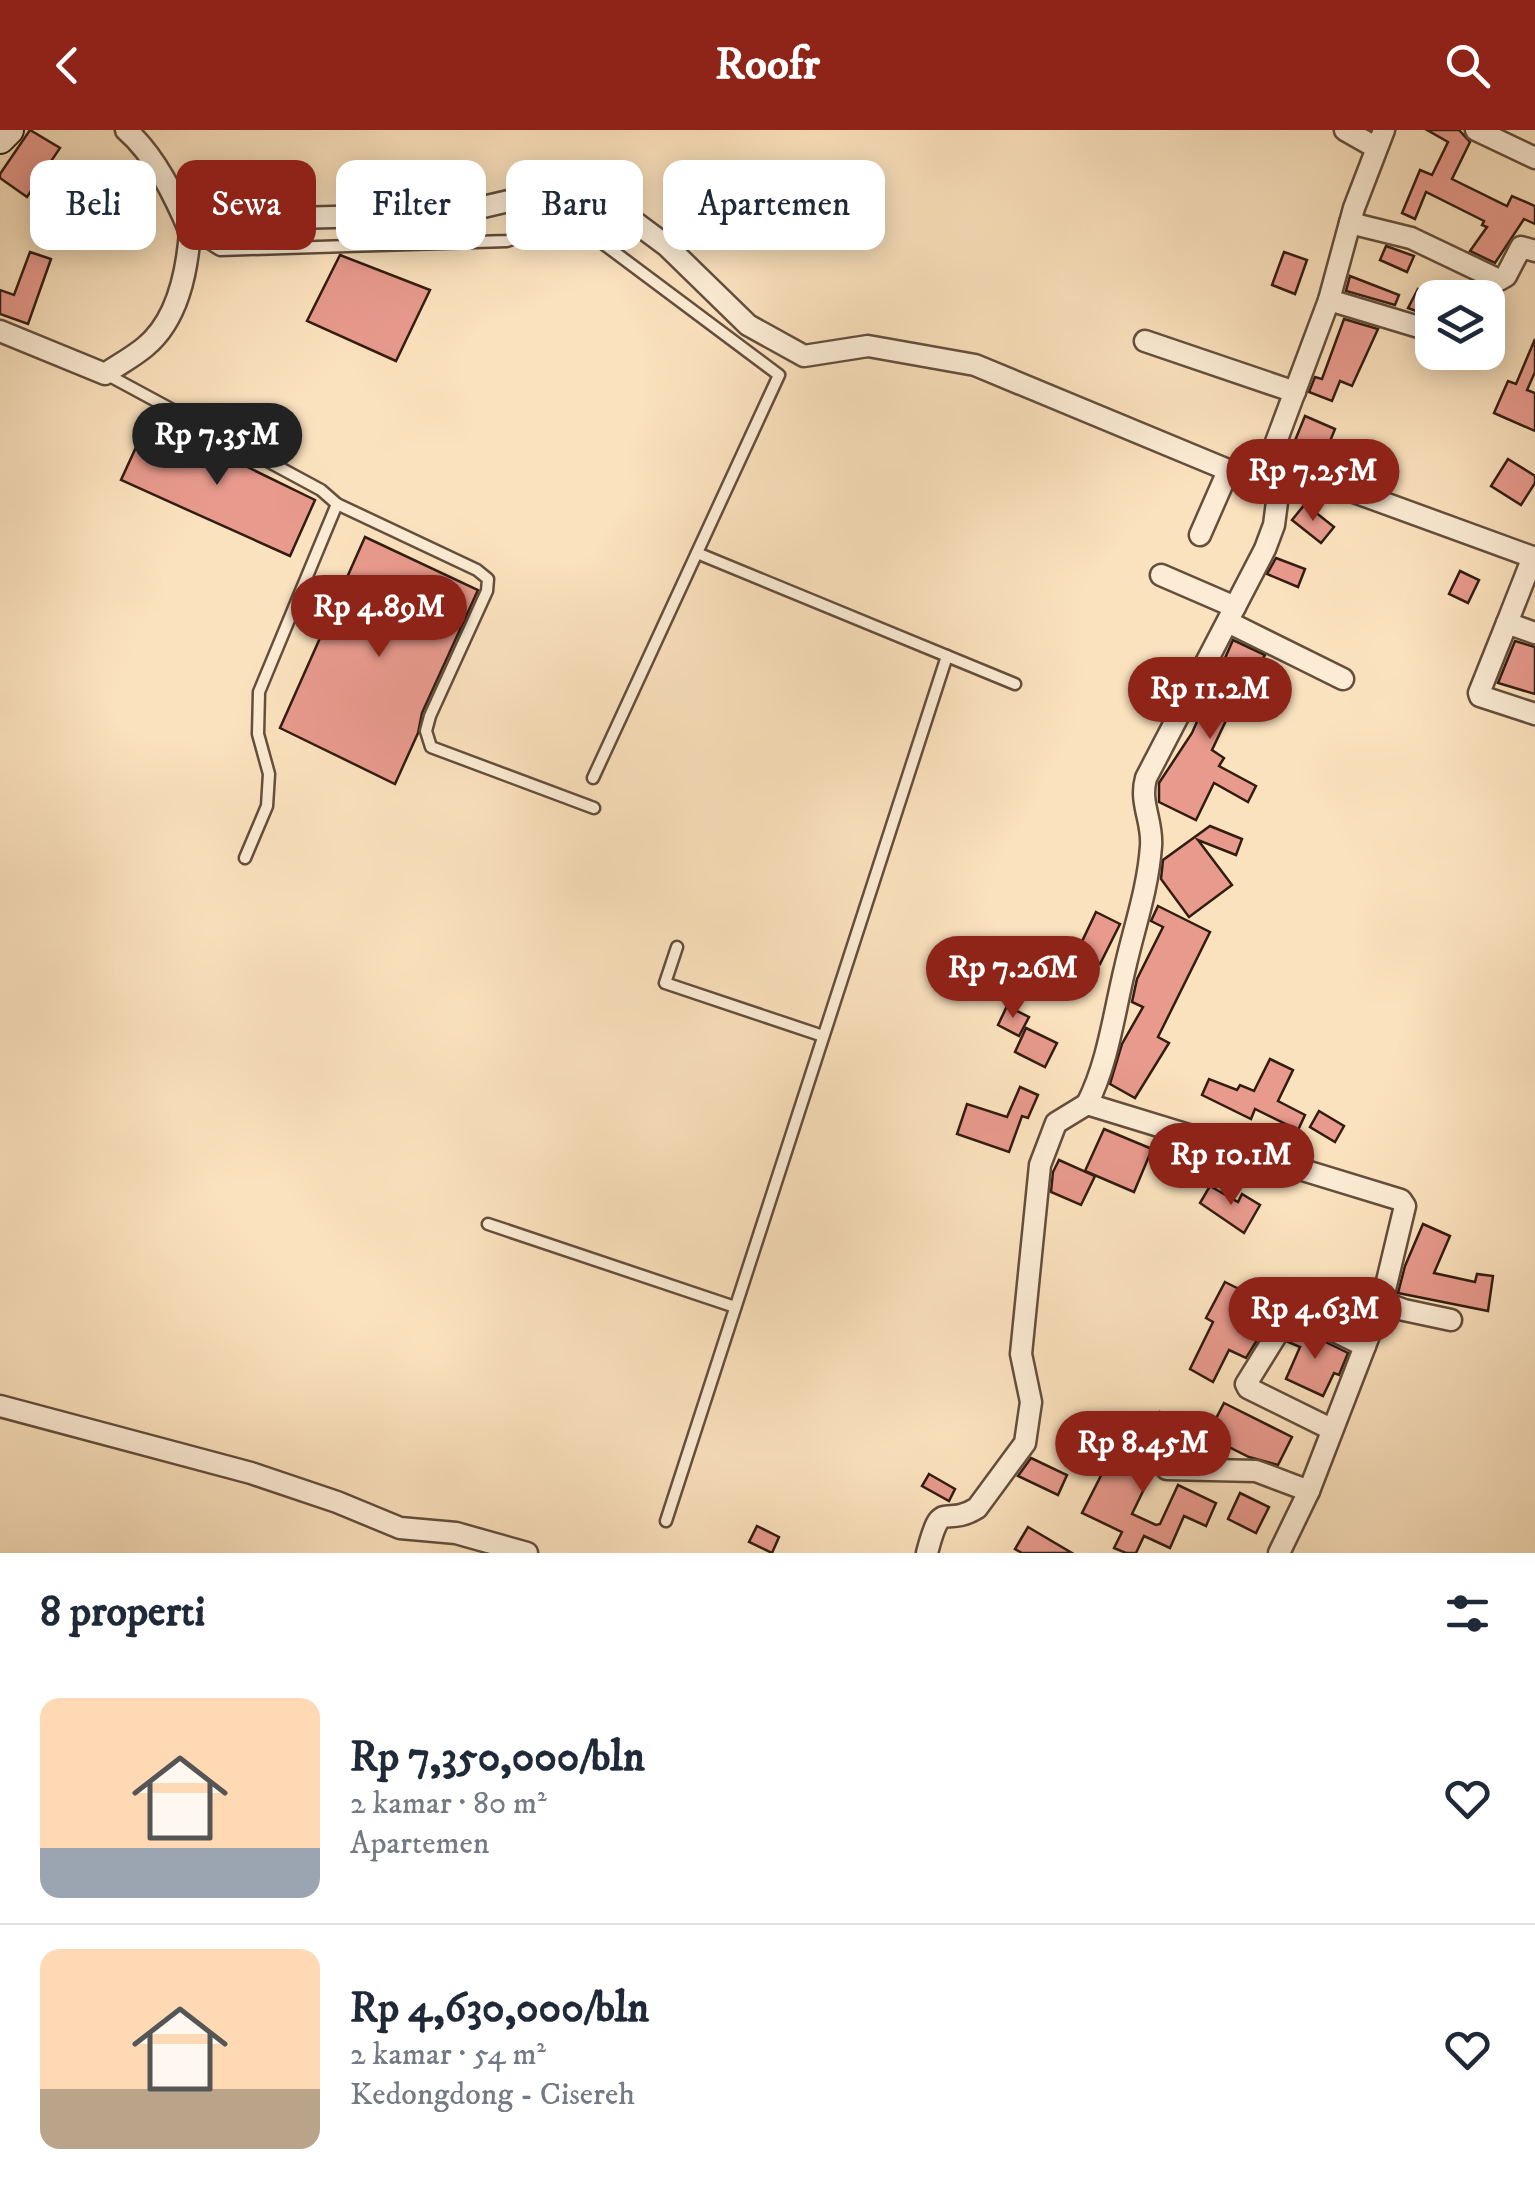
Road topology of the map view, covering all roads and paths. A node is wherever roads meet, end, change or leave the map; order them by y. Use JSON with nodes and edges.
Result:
{"nodes":[{"id":1,"x":9,"y":130,"type":"edge"},
{"id":2,"x":126,"y":130,"type":"edge"},
{"id":3,"x":1345,"y":130,"type":"edge"},
{"id":4,"x":1476,"y":130,"type":"edge"},
{"id":5,"x":1379,"y":138,"type":"edge"},
{"id":6,"x":0,"y":139,"type":"edge"},
{"id":7,"x":1535,"y":158,"type":"edge"},
{"id":8,"x":176,"y":205,"type":"edge"},
{"id":9,"x":316,"y":217,"type":"edge"},
{"id":10,"x":1350,"y":223,"type":"junction"},
{"id":11,"x":316,"y":247,"type":"edge"},
{"id":12,"x":189,"y":250,"type":"edge"},
{"id":13,"x":1535,"y":251,"type":"edge"},
{"id":14,"x":1328,"y":300,"type":"junction"},
{"id":15,"x":1415,"y":326,"type":"edge"},
{"id":16,"x":0,"y":331,"type":"edge"},
{"id":17,"x":1145,"y":342,"type":"dead end"},
{"id":18,"x":105,"y":374,"type":"junction"},
{"id":19,"x":1295,"y":392,"type":"junction"},
{"id":20,"x":1228,"y":471,"type":"junction"},
{"id":21,"x":1270,"y":476,"type":"junction"},
{"id":22,"x":338,"y":504,"type":"junction"},
{"id":23,"x":1200,"y":535,"type":"dead end"},
{"id":24,"x":697,"y":553,"type":"junction"},
{"id":25,"x":1534,"y":558,"type":"edge"},
{"id":26,"x":1161,"y":575,"type":"dead end"},
{"id":27,"x":1231,"y":614,"type":"junction"},
{"id":28,"x":1508,"y":623,"type":"junction"},
{"id":29,"x":1535,"y":633,"type":"edge"},
{"id":30,"x":946,"y":656,"type":"junction"},
{"id":31,"x":1343,"y":679,"type":"dead end"},
{"id":32,"x":1015,"y":684,"type":"dead end"},
{"id":33,"x":1535,"y":714,"type":"edge"},
{"id":34,"x":593,"y":778,"type":"dead end"},
{"id":35,"x":594,"y":808,"type":"dead end"},
{"id":36,"x":245,"y":858,"type":"dead end"},
{"id":37,"x":677,"y":946,"type":"dead end"},
{"id":38,"x":824,"y":1036,"type":"junction"},
{"id":39,"x":1087,"y":1104,"type":"junction"},
{"id":40,"x":488,"y":1224,"type":"dead end"},
{"id":41,"x":1382,"y":1302,"type":"junction"},
{"id":42,"x":736,"y":1307,"type":"junction"},
{"id":43,"x":1451,"y":1320,"type":"dead end"},
{"id":44,"x":1364,"y":1346,"type":"junction"},
{"id":45,"x":0,"y":1406,"type":"edge"},
{"id":46,"x":1331,"y":1430,"type":"junction"},
{"id":47,"x":1167,"y":1469,"type":"dead end"},
{"id":48,"x":1309,"y":1491,"type":"junction"},
{"id":49,"x":666,"y":1521,"type":"dead end"},
{"id":50,"x":527,"y":1553,"type":"edge"},
{"id":51,"x":927,"y":1553,"type":"edge"},
{"id":52,"x":1279,"y":1553,"type":"edge"}],
"edges":[{"from":1,"to":6,"type":"street"},
{"from":2,"to":8,"type":"street"},
{"from":3,"to":5,"type":"street"},
{"from":4,"to":7,"type":"street"},
{"from":5,"to":10,"type":"street"},
{"from":9,"to":20,"type":"street"},
{"from":10,"to":13,"type":"street"},
{"from":10,"to":14,"type":"street"},
{"from":11,"to":24,"type":"lane"},
{"from":12,"to":18,"type":"street"},
{"from":14,"to":15,"type":"street"},
{"from":14,"to":19,"type":"street"},
{"from":16,"to":18,"type":"street"},
{"from":17,"to":19,"type":"street"},
{"from":18,"to":22,"type":"lane"},
{"from":19,"to":21,"type":"street"},
{"from":20,"to":21,"type":"street"},
{"from":20,"to":23,"type":"street"},
{"from":21,"to":25,"type":"street"},
{"from":21,"to":27,"type":"street"},
{"from":22,"to":35,"type":"lane"},
{"from":22,"to":36,"type":"lane"},
{"from":24,"to":30,"type":"lane"},
{"from":24,"to":34,"type":"lane"},
{"from":25,"to":28,"type":"street"},
{"from":26,"to":27,"type":"street"},
{"from":27,"to":31,"type":"street"},
{"from":27,"to":39,"type":"street"},
{"from":28,"to":29,"type":"street"},
{"from":28,"to":33,"type":"street"},
{"from":30,"to":32,"type":"lane"},
{"from":30,"to":38,"type":"lane"},
{"from":37,"to":38,"type":"lane"},
{"from":38,"to":42,"type":"lane"},
{"from":39,"to":41,"type":"street"},
{"from":39,"to":51,"type":"street"},
{"from":40,"to":42,"type":"lane"},
{"from":41,"to":43,"type":"street"},
{"from":41,"to":44,"type":"street"},
{"from":42,"to":49,"type":"lane"},
{"from":44,"to":46,"type":"street"},
{"from":44,"to":46,"type":"street"},
{"from":45,"to":50,"type":"street"},
{"from":46,"to":48,"type":"street"},
{"from":47,"to":48,"type":"street"},
{"from":48,"to":52,"type":"street"}]}
